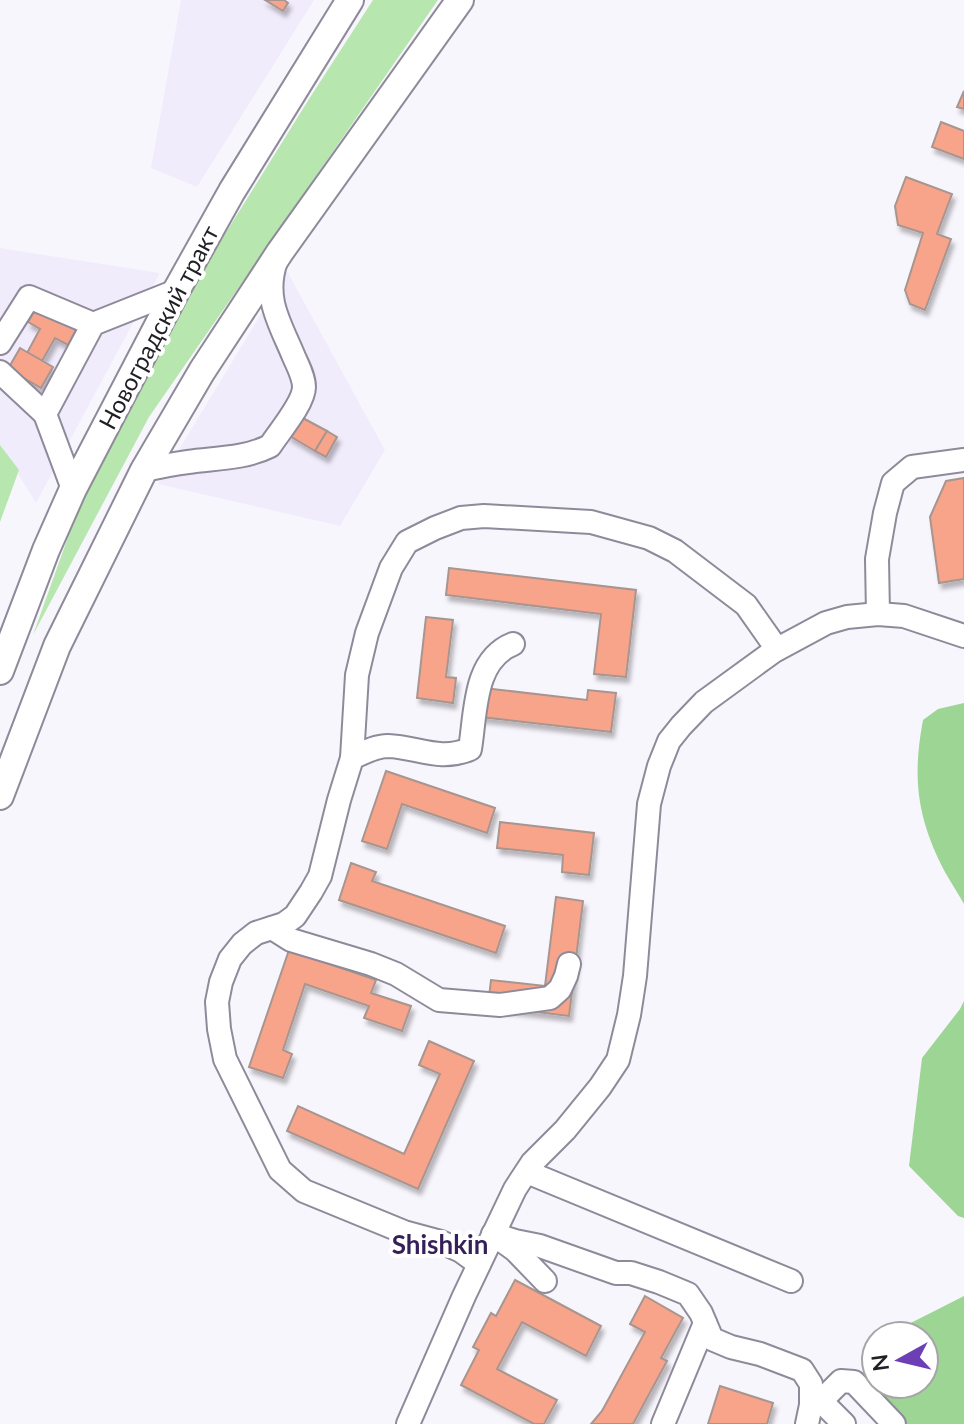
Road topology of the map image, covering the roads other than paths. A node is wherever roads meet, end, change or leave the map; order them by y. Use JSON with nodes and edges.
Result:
{"nodes":[{"id":1,"x":350,"y":0,"type":"edge"},
{"id":2,"x":460,"y":0,"type":"edge"},
{"id":3,"x":280,"y":252,"type":"junction"},
{"id":4,"x":176,"y":291,"type":"junction"},
{"id":5,"x":93,"y":324,"type":"junction"},
{"id":6,"x":0,"y":343,"type":"edge"},
{"id":7,"x":0,"y":372,"type":"edge"},
{"id":8,"x":45,"y":414,"type":"junction"},
{"id":9,"x":964,"y":460,"type":"edge"},
{"id":10,"x":144,"y":470,"type":"junction"},
{"id":11,"x":73,"y":489,"type":"junction"},
{"id":12,"x":878,"y":614,"type":"junction"},
{"id":13,"x":964,"y":636,"type":"edge"},
{"id":14,"x":513,"y":644,"type":"dead end"},
{"id":15,"x":777,"y":649,"type":"junction"},
{"id":16,"x":0,"y":671,"type":"edge"},
{"id":17,"x":352,"y":758,"type":"junction"},
{"id":18,"x":0,"y":796,"type":"edge"},
{"id":19,"x":272,"y":928,"type":"junction"},
{"id":20,"x":569,"y":964,"type":"dead end"},
{"id":21,"x":527,"y":1172,"type":"junction"},
{"id":22,"x":493,"y":1234,"type":"junction"},
{"id":23,"x":479,"y":1264,"type":"junction"},
{"id":24,"x":545,"y":1281,"type":"dead end"},
{"id":25,"x":791,"y":1281,"type":"dead end"},
{"id":26,"x":705,"y":1323,"type":"junction"},
{"id":27,"x":816,"y":1396,"type":"junction"},
{"id":28,"x":408,"y":1424,"type":"edge"},
{"id":29,"x":663,"y":1424,"type":"edge"},
{"id":30,"x":807,"y":1424,"type":"edge"},
{"id":31,"x":844,"y":1424,"type":"edge"},
{"id":32,"x":894,"y":1424,"type":"edge"}],
"edges":[{"from":1,"to":4,"type":"main road","name":"Новоградский тракт"},
{"from":2,"to":3,"type":"main road"},
{"from":3,"to":10,"type":"main road"},
{"from":3,"to":10,"type":"lane"},
{"from":4,"to":5,"type":"lane"},
{"from":4,"to":11,"type":"main road","name":"Новоградский тракт"},
{"from":5,"to":6,"type":"lane"},
{"from":5,"to":8,"type":"lane"},
{"from":7,"to":8,"type":"lane"},
{"from":8,"to":11,"type":"lane"},
{"from":9,"to":12,"type":"lane"},
{"from":10,"to":18,"type":"main road"},
{"from":11,"to":16,"type":"main road","name":"Новоградский тракт"},
{"from":12,"to":13,"type":"lane"},
{"from":12,"to":15,"type":"lane"},
{"from":14,"to":17,"type":"lane"},
{"from":15,"to":17,"type":"lane"},
{"from":15,"to":21,"type":"lane"},
{"from":17,"to":19,"type":"lane"},
{"from":19,"to":20,"type":"lane"},
{"from":19,"to":23,"type":"lane"},
{"from":21,"to":22,"type":"lane"},
{"from":21,"to":25,"type":"lane"},
{"from":22,"to":23,"type":"lane"},
{"from":22,"to":24,"type":"lane"},
{"from":22,"to":26,"type":"lane"},
{"from":23,"to":28,"type":"lane"},
{"from":26,"to":27,"type":"lane"},
{"from":26,"to":29,"type":"lane"},
{"from":27,"to":30,"type":"lane"},
{"from":27,"to":31,"type":"lane"},
{"from":27,"to":32,"type":"lane"}]}
